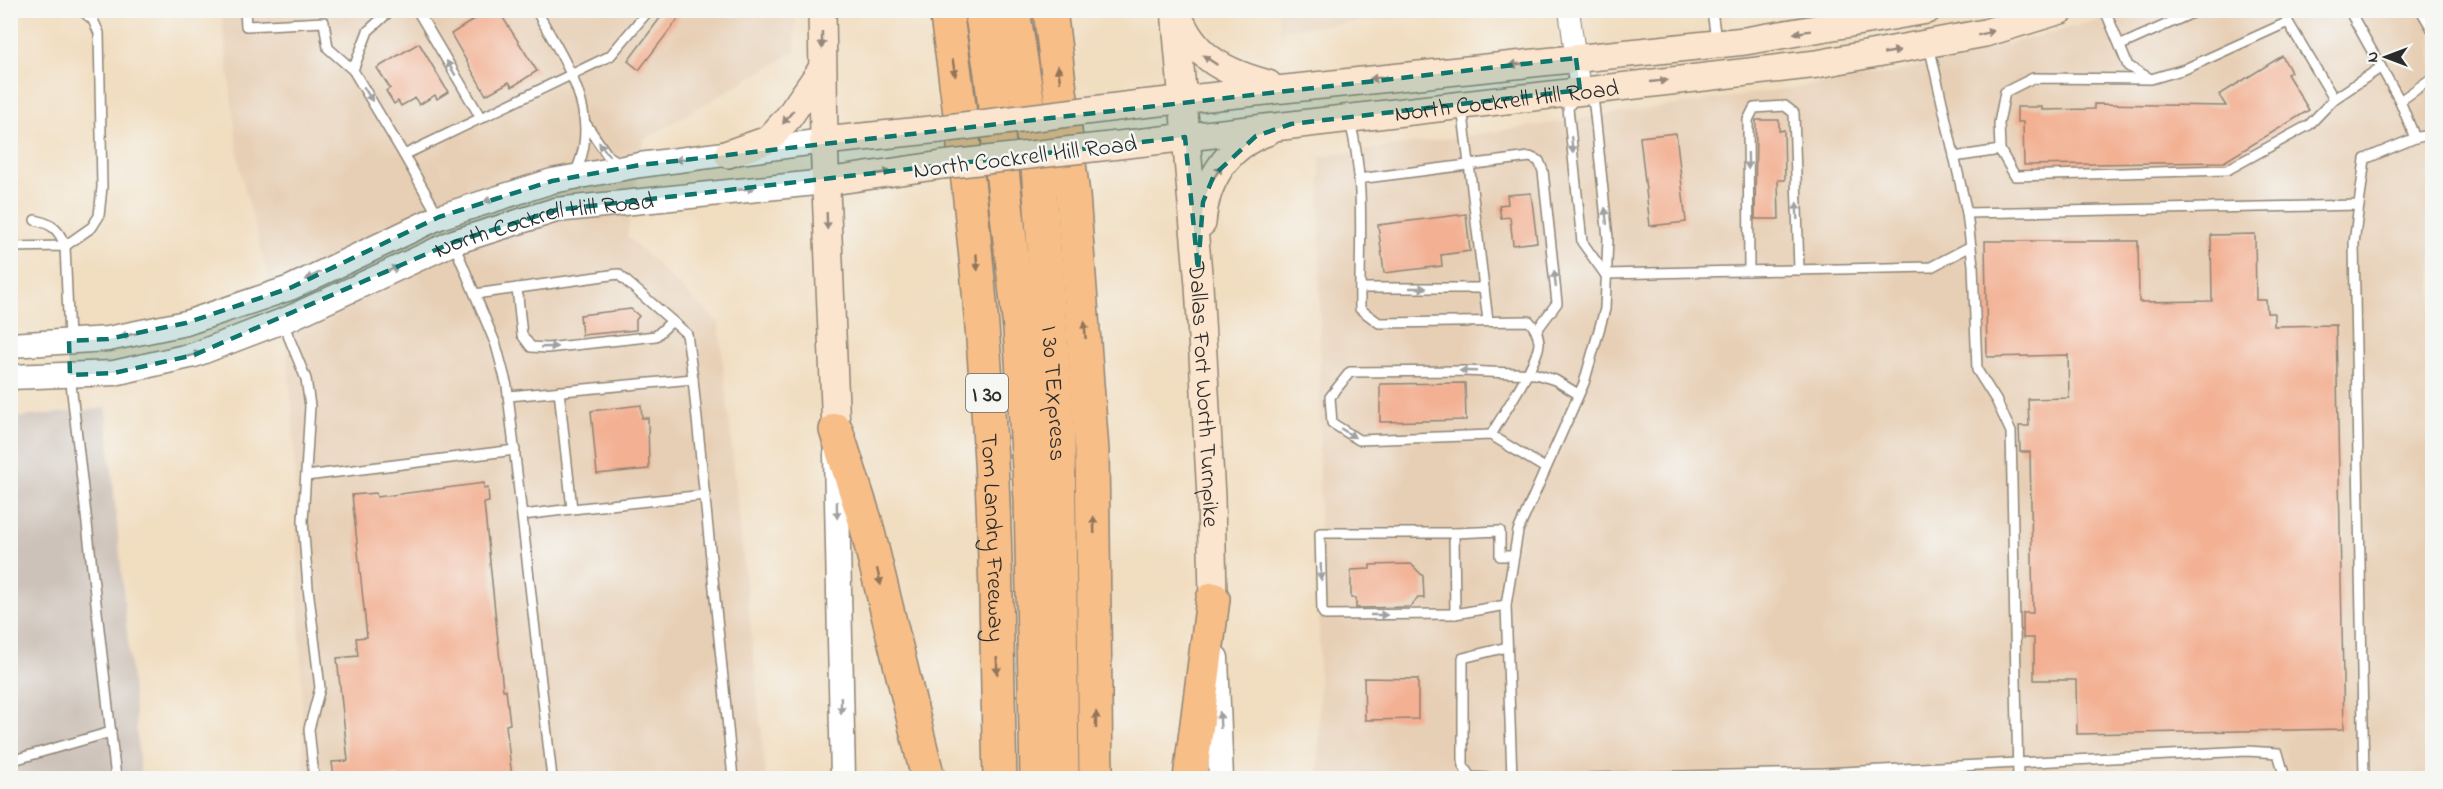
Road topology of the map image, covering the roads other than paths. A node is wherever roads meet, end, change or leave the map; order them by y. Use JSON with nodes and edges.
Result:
{"nodes":[{"id":1,"x":81,"y":10,"type":"edge"},
{"id":2,"x":245,"y":10,"type":"edge"},
{"id":3,"x":391,"y":10,"type":"edge"},
{"id":4,"x":417,"y":10,"type":"edge"},
{"id":5,"x":536,"y":10,"type":"edge"},
{"id":6,"x":650,"y":10,"type":"edge"},
{"id":7,"x":822,"y":10,"type":"edge"},
{"id":8,"x":945,"y":10,"type":"edge"},
{"id":9,"x":981,"y":10,"type":"edge"},
{"id":10,"x":1014,"y":10,"type":"edge"},
{"id":11,"x":1050,"y":10,"type":"edge"},
{"id":12,"x":1175,"y":10,"type":"edge"},
{"id":13,"x":1569,"y":10,"type":"edge"},
{"id":14,"x":1712,"y":10,"type":"edge"},
{"id":15,"x":2061,"y":10,"type":"edge"},
{"id":16,"x":2105,"y":10,"type":"edge"},
{"id":17,"x":2199,"y":10,"type":"edge"},
{"id":18,"x":2284,"y":10,"type":"edge"},
{"id":19,"x":2349,"y":10,"type":"edge"},
{"id":20,"x":2421,"y":10,"type":"edge"},
{"id":21,"x":1923,"y":11,"type":"edge"},
{"id":22,"x":2288,"y":22,"type":"junction"},
{"id":23,"x":2433,"y":29,"type":"edge"},
{"id":24,"x":1717,"y":44,"type":"junction"},
{"id":25,"x":1929,"y":45,"type":"junction"},
{"id":26,"x":2121,"y":45,"type":"junction"},
{"id":27,"x":1576,"y":58,"type":"junction"},
{"id":28,"x":2380,"y":68,"type":"junction"},
{"id":29,"x":822,"y":69,"type":"junction"},
{"id":30,"x":353,"y":70,"type":"junction"},
{"id":31,"x":573,"y":75,"type":"junction"},
{"id":32,"x":2433,"y":78,"type":"edge"},
{"id":33,"x":2151,"y":79,"type":"junction"},
{"id":34,"x":1284,"y":88,"type":"junction"},
{"id":35,"x":1580,"y":90,"type":"junction"},
{"id":36,"x":1181,"y":99,"type":"junction"},
{"id":37,"x":2334,"y":99,"type":"junction"},
{"id":38,"x":2400,"y":101,"type":"junction"},
{"id":39,"x":1461,"y":104,"type":"junction"},
{"id":40,"x":1349,"y":117,"type":"junction"},
{"id":41,"x":481,"y":118,"type":"junction"},
{"id":42,"x":586,"y":124,"type":"junction"},
{"id":43,"x":1291,"y":124,"type":"junction"},
{"id":44,"x":2433,"y":134,"type":"edge"},
{"id":45,"x":1185,"y":137,"type":"junction"},
{"id":46,"x":2415,"y":138,"type":"junction"},
{"id":47,"x":824,"y":141,"type":"junction"},
{"id":48,"x":2000,"y":150,"type":"junction"},
{"id":49,"x":728,"y":154,"type":"junction"},
{"id":50,"x":404,"y":155,"type":"junction"},
{"id":51,"x":1954,"y":157,"type":"junction"},
{"id":52,"x":1469,"y":164,"type":"junction"},
{"id":53,"x":626,"y":167,"type":"junction"},
{"id":54,"x":573,"y":177,"type":"junction"},
{"id":55,"x":1358,"y":179,"type":"junction"},
{"id":56,"x":825,"y":182,"type":"junction"},
{"id":57,"x":2359,"y":205,"type":"junction"},
{"id":58,"x":1967,"y":213,"type":"junction"},
{"id":59,"x":439,"y":217,"type":"junction"},
{"id":60,"x":35,"y":220,"type":"dead end"},
{"id":61,"x":454,"y":242,"type":"junction"},
{"id":62,"x":65,"y":246,"type":"junction"},
{"id":63,"x":1971,"y":246,"type":"junction"},
{"id":64,"x":10,"y":247,"type":"edge"},
{"id":65,"x":1198,"y":270,"type":"junction"},
{"id":66,"x":1799,"y":270,"type":"junction"},
{"id":67,"x":1749,"y":271,"type":"junction"},
{"id":68,"x":1605,"y":274,"type":"junction"},
{"id":69,"x":517,"y":288,"type":"junction"},
{"id":70,"x":1360,"y":288,"type":"junction"},
{"id":71,"x":1484,"y":288,"type":"junction"},
{"id":72,"x":475,"y":294,"type":"junction"},
{"id":73,"x":282,"y":321,"type":"junction"},
{"id":74,"x":672,"y":321,"type":"junction"},
{"id":75,"x":1488,"y":321,"type":"junction"},
{"id":76,"x":1537,"y":330,"type":"junction"},
{"id":77,"x":69,"y":341,"type":"junction"},
{"id":78,"x":10,"y":345,"type":"edge"},
{"id":79,"x":1526,"y":374,"type":"junction"},
{"id":80,"x":70,"y":375,"type":"junction"},
{"id":81,"x":10,"y":377,"type":"edge"},
{"id":82,"x":693,"y":379,"type":"junction"},
{"id":83,"x":558,"y":392,"type":"junction"},
{"id":84,"x":1578,"y":394,"type":"junction"},
{"id":85,"x":509,"y":396,"type":"junction"},
{"id":86,"x":836,"y":430,"type":"junction"},
{"id":87,"x":1491,"y":435,"type":"junction"},
{"id":88,"x":515,"y":450,"type":"junction"},
{"id":89,"x":1545,"y":468,"type":"junction"},
{"id":90,"x":306,"y":477,"type":"junction"},
{"id":91,"x":705,"y":495,"type":"junction"},
{"id":92,"x":572,"y":509,"type":"junction"},
{"id":93,"x":523,"y":515,"type":"junction"},
{"id":94,"x":1454,"y":533,"type":"junction"},
{"id":95,"x":1514,"y":556,"type":"junction"},
{"id":96,"x":1213,"y":599,"type":"junction"},
{"id":97,"x":1506,"y":605,"type":"junction"},
{"id":98,"x":1455,"y":614,"type":"junction"},
{"id":99,"x":1507,"y":647,"type":"junction"},
{"id":100,"x":111,"y":732,"type":"junction"},
{"id":101,"x":10,"y":762,"type":"edge"},
{"id":102,"x":2018,"y":762,"type":"junction"},
{"id":103,"x":1825,"y":776,"type":"edge"},
{"id":104,"x":14,"y":778,"type":"edge"},
{"id":105,"x":116,"y":778,"type":"edge"},
{"id":106,"x":314,"y":778,"type":"edge"},
{"id":107,"x":552,"y":778,"type":"edge"},
{"id":108,"x":733,"y":778,"type":"edge"},
{"id":109,"x":843,"y":778,"type":"edge"},
{"id":110,"x":928,"y":778,"type":"edge"},
{"id":111,"x":999,"y":778,"type":"edge"},
{"id":112,"x":1037,"y":778,"type":"edge"},
{"id":113,"x":1062,"y":778,"type":"edge"},
{"id":114,"x":1096,"y":778,"type":"edge"},
{"id":115,"x":1190,"y":778,"type":"edge"},
{"id":116,"x":1221,"y":778,"type":"edge"},
{"id":117,"x":1490,"y":778,"type":"edge"},
{"id":118,"x":1512,"y":778,"type":"edge"},
{"id":119,"x":1590,"y":778,"type":"edge"},
{"id":120,"x":1635,"y":778,"type":"edge"},
{"id":121,"x":2018,"y":778,"type":"edge"},
{"id":122,"x":2285,"y":778,"type":"edge"},
{"id":123,"x":2364,"y":778,"type":"edge"}],
"edges":[{"from":1,"to":62,"type":"lane"},
{"from":2,"to":30,"type":"lane"},
{"from":3,"to":30,"type":"lane"},
{"from":41,"to":4,"type":"lane","one_way":true},
{"from":5,"to":31,"type":"lane"},
{"from":6,"to":31,"type":"lane"},
{"from":7,"to":29,"type":"main road","one_way":true},
{"from":8,"to":111,"type":"highway","name":"Tom Landry Freeway","number":"I 30","one_way":true},
{"from":9,"to":112,"type":"highway"},
{"from":10,"to":113,"type":"highway","name":"I 30 TEXpress"},
{"from":114,"to":11,"type":"highway","one_way":true},
{"from":34,"to":12,"type":"main road","one_way":true},
{"from":12,"to":36,"type":"main road","name":"Dallas Fort Worth Turnpike"},
{"from":13,"to":27,"type":"street"},
{"from":14,"to":24,"type":"lane"},
{"from":25,"to":15,"type":"main road","name":"North Cockrell Hill Road","one_way":true},
{"from":16,"to":26,"type":"lane"},
{"from":17,"to":26,"type":"lane"},
{"from":18,"to":22,"type":"lane"},
{"from":19,"to":28,"type":"lane"},
{"from":20,"to":23,"type":"lane"},
{"from":21,"to":24,"type":"main road","name":"North Cockrell Hill Road","one_way":true},
{"from":21,"to":25,"type":"main road"},
{"from":22,"to":33,"type":"lane"},
{"from":22,"to":37,"type":"lane"},
{"from":24,"to":27,"type":"main road","name":"North Cockrell Hill Road"},
{"from":35,"to":25,"type":"main road","name":"North Cockrell Hill Road","one_way":true},
{"from":25,"to":51,"type":"lane"},
{"from":26,"to":33,"type":"lane"},
{"from":27,"to":34,"type":"main road","name":"North Cockrell Hill Road","one_way":true},
{"from":27,"to":35,"type":"street"},
{"from":28,"to":37,"type":"lane"},
{"from":28,"to":38,"type":"lane"},
{"from":29,"to":47,"type":"main road"},
{"from":29,"to":49,"type":"main road","one_way":true},
{"from":30,"to":50,"type":"lane","one_way":true},
{"from":31,"to":41,"type":"lane"},
{"from":31,"to":42,"type":"lane"},
{"from":32,"to":38,"type":"lane"},
{"from":33,"to":48,"type":"lane"},
{"from":34,"to":36,"type":"main road","name":"North Cockrell Hill Road"},
{"from":35,"to":39,"type":"main road","name":"North Cockrell Hill Road"},
{"from":68,"to":35,"type":"lane","one_way":true},
{"from":35,"to":68,"type":"lane","one_way":true},
{"from":36,"to":45,"type":"main road","name":"Dallas Fort Worth Turnpike"},
{"from":36,"to":47,"type":"main road","name":"North Cockrell Hill Road","bridge":true},
{"from":37,"to":48,"type":"lane"},
{"from":38,"to":46,"type":"lane"},
{"from":39,"to":40,"type":"main road","name":"North Cockrell Hill Road"},
{"from":39,"to":52,"type":"lane"},
{"from":40,"to":43,"type":"main road","name":"North Cockrell Hill Road"},
{"from":40,"to":55,"type":"lane"},
{"from":41,"to":50,"type":"lane"},
{"from":53,"to":42,"type":"lane","one_way":true},
{"from":42,"to":54,"type":"lane"},
{"from":43,"to":45,"type":"main road","name":"North Cockrell Hill Road"},
{"from":65,"to":43,"type":"main road","one_way":true},
{"from":44,"to":46,"type":"lane"},
{"from":56,"to":45,"type":"main road","name":"North Cockrell Hill Road","one_way":true,"bridge":true},
{"from":45,"to":65,"type":"main road","name":"Dallas Fort Worth Turnpike"},
{"from":46,"to":57,"type":"lane"},
{"from":47,"to":49,"type":"street","name":"North Cockrell Hill Road"},
{"from":47,"to":56,"type":"main road"},
{"from":48,"to":51,"type":"lane"},
{"from":49,"to":53,"type":"street","name":"North Cockrell Hill Road","one_way":true},
{"from":50,"to":59,"type":"lane"},
{"from":51,"to":58,"type":"lane"},
{"from":52,"to":55,"type":"lane"},
{"from":52,"to":71,"type":"lane"},
{"from":76,"to":52,"type":"lane","one_way":true},
{"from":53,"to":54,"type":"street","name":"North Cockrell Hill Road"},
{"from":54,"to":59,"type":"street","name":"North Cockrell Hill Road","one_way":true},
{"from":55,"to":70,"type":"lane"},
{"from":61,"to":56,"type":"street","name":"North Cockrell Hill Road","one_way":true},
{"from":56,"to":86,"type":"main road","one_way":true},
{"from":57,"to":58,"type":"lane"},
{"from":57,"to":123,"type":"lane"},
{"from":58,"to":63,"type":"lane"},
{"from":59,"to":61,"type":"street"},
{"from":59,"to":77,"type":"street","name":"North Cockrell Hill Road","one_way":true},
{"from":60,"to":62,"type":"lane"},
{"from":61,"to":72,"type":"lane"},
{"from":73,"to":61,"type":"street","name":"North Cockrell Hill Road","one_way":true},
{"from":62,"to":64,"type":"lane"},
{"from":62,"to":77,"type":"lane"},
{"from":63,"to":66,"type":"lane"},
{"from":63,"to":102,"type":"lane"},
{"from":65,"to":96,"type":"main road","name":"Dallas Fort Worth Turnpike"},
{"from":66,"to":67,"type":"lane"},
{"from":66,"to":67,"type":"lane","one_way":true},
{"from":67,"to":68,"type":"lane"},
{"from":68,"to":84,"type":"lane"},
{"from":69,"to":72,"type":"lane"},
{"from":69,"to":74,"type":"lane"},
{"from":69,"to":74,"type":"lane","one_way":true},
{"from":70,"to":71,"type":"lane","one_way":true},
{"from":70,"to":75,"type":"lane"},
{"from":71,"to":75,"type":"lane"},
{"from":72,"to":85,"type":"lane"},
{"from":80,"to":73,"type":"street","name":"North Cockrell Hill Road","one_way":true},
{"from":73,"to":90,"type":"lane"},
{"from":74,"to":82,"type":"lane"},
{"from":75,"to":76,"type":"lane"},
{"from":76,"to":79,"type":"lane"},
{"from":77,"to":78,"type":"street","name":"North Cockrell Hill Road"},
{"from":77,"to":80,"type":"street"},
{"from":79,"to":84,"type":"lane"},
{"from":79,"to":87,"type":"lane"},
{"from":79,"to":87,"type":"lane","one_way":true},
{"from":80,"to":81,"type":"street","name":"North Cockrell Hill Road"},
{"from":80,"to":100,"type":"lane"},
{"from":82,"to":83,"type":"lane"},
{"from":82,"to":91,"type":"lane"},
{"from":83,"to":85,"type":"lane"},
{"from":83,"to":92,"type":"lane"},
{"from":84,"to":89,"type":"lane"},
{"from":85,"to":88,"type":"lane"},
{"from":86,"to":109,"type":"street","one_way":true},
{"from":86,"to":110,"type":"highway","one_way":true},
{"from":87,"to":89,"type":"lane"},
{"from":88,"to":90,"type":"lane"},
{"from":88,"to":93,"type":"lane"},
{"from":89,"to":95,"type":"lane"},
{"from":90,"to":106,"type":"lane"},
{"from":91,"to":92,"type":"lane"},
{"from":91,"to":108,"type":"lane"},
{"from":92,"to":93,"type":"lane"},
{"from":93,"to":107,"type":"lane"},
{"from":94,"to":95,"type":"lane"},
{"from":94,"to":98,"type":"lane"},
{"from":94,"to":98,"type":"lane","one_way":true},
{"from":95,"to":97,"type":"lane"},
{"from":96,"to":115,"type":"highway"},
{"from":116,"to":96,"type":"street","name":"Dallas Fort Worth Turnpike","one_way":true},
{"from":97,"to":98,"type":"lane"},
{"from":97,"to":99,"type":"lane"},
{"from":99,"to":117,"type":"lane"},
{"from":99,"to":118,"type":"lane"},
{"from":100,"to":101,"type":"lane"},
{"from":100,"to":105,"type":"lane"},
{"from":101,"to":104,"type":"lane"},
{"from":102,"to":103,"type":"lane"},
{"from":102,"to":121,"type":"lane"},
{"from":102,"to":122,"type":"lane"},
{"from":103,"to":120,"type":"lane"},
{"from":119,"to":120,"type":"lane"}]}
